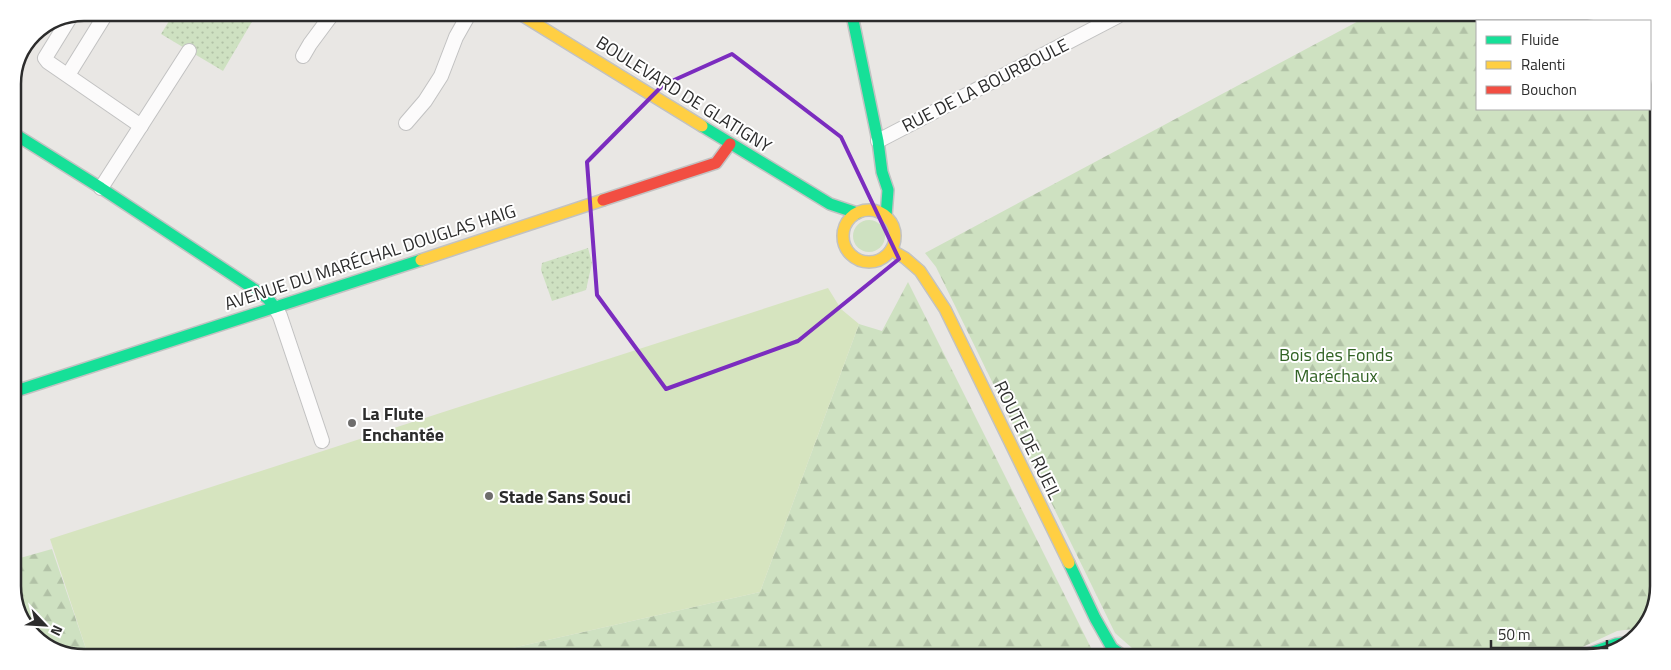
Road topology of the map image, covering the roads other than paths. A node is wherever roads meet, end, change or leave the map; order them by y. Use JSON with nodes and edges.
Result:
{"nodes":[{"id":1,"x":102,"y":21,"type":"edge"},
{"id":2,"x":327,"y":21,"type":"edge"},
{"id":3,"x":465,"y":21,"type":"edge"},
{"id":4,"x":531,"y":21,"type":"edge"},
{"id":5,"x":853,"y":21,"type":"edge"},
{"id":6,"x":1108,"y":21,"type":"edge"},
{"id":7,"x":66,"y":24,"type":"edge"},
{"id":8,"x":189,"y":51,"type":"dead end"},
{"id":9,"x":303,"y":56,"type":"dead end"},
{"id":10,"x":68,"y":75,"type":"junction"},
{"id":11,"x":406,"y":123,"type":"dead end"},
{"id":12,"x":141,"y":126,"type":"junction"},
{"id":13,"x":21,"y":138,"type":"edge"},
{"id":14,"x":878,"y":141,"type":"junction"},
{"id":15,"x":730,"y":144,"type":"junction"},
{"id":16,"x":885,"y":181,"type":"junction"},
{"id":17,"x":101,"y":188,"type":"junction"},
{"id":18,"x":830,"y":204,"type":"junction"},
{"id":19,"x":861,"y":212,"type":"junction"},
{"id":20,"x":886,"y":216,"type":"junction"},
{"id":21,"x":844,"y":229,"type":"junction"},
{"id":22,"x":890,"y":250,"type":"junction"},
{"id":23,"x":275,"y":307,"type":"junction"},
{"id":24,"x":21,"y":389,"type":"edge"},
{"id":25,"x":322,"y":441,"type":"dead end"},
{"id":26,"x":1113,"y":649,"type":"edge"}],
"edges":[{"from":1,"to":10,"type":"street"},
{"from":2,"to":9,"type":"street"},
{"from":3,"to":11,"type":"street"},
{"from":4,"to":15,"type":"street","name":"BOULEVARD DE GLATIGNY"},
{"from":5,"to":14,"type":"street"},
{"from":6,"to":14,"type":"street","name":"RUE DE LA BOURBOULE"},
{"from":7,"to":10,"type":"street"},
{"from":8,"to":12,"type":"street"},
{"from":10,"to":12,"type":"street"},
{"from":12,"to":17,"type":"street"},
{"from":13,"to":17,"type":"street"},
{"from":14,"to":16,"type":"street"},
{"from":15,"to":18,"type":"street","name":"BOULEVARD DE GLATIGNY"},
{"from":15,"to":23,"type":"street","name":"AVENUE DU MARÉCHAL DOUGLAS HAIG"},
{"from":16,"to":19,"type":"street"},
{"from":16,"to":20,"type":"street"},
{"from":17,"to":23,"type":"street"},
{"from":18,"to":19,"type":"street","name":"BOULEVARD DE GLATIGNY"},
{"from":18,"to":21,"type":"street","name":"BOULEVARD DE GLATIGNY"},
{"from":19,"to":20,"type":"street"},
{"from":19,"to":21,"type":"street"},
{"from":20,"to":22,"type":"street"},
{"from":21,"to":22,"type":"street"},
{"from":22,"to":26,"type":"street","name":"ROUTE DE RUEIL"},
{"from":23,"to":24,"type":"street","name":"AVENUE DU MARÉCHAL DOUGLAS HAIG"},
{"from":23,"to":25,"type":"street"}]}
